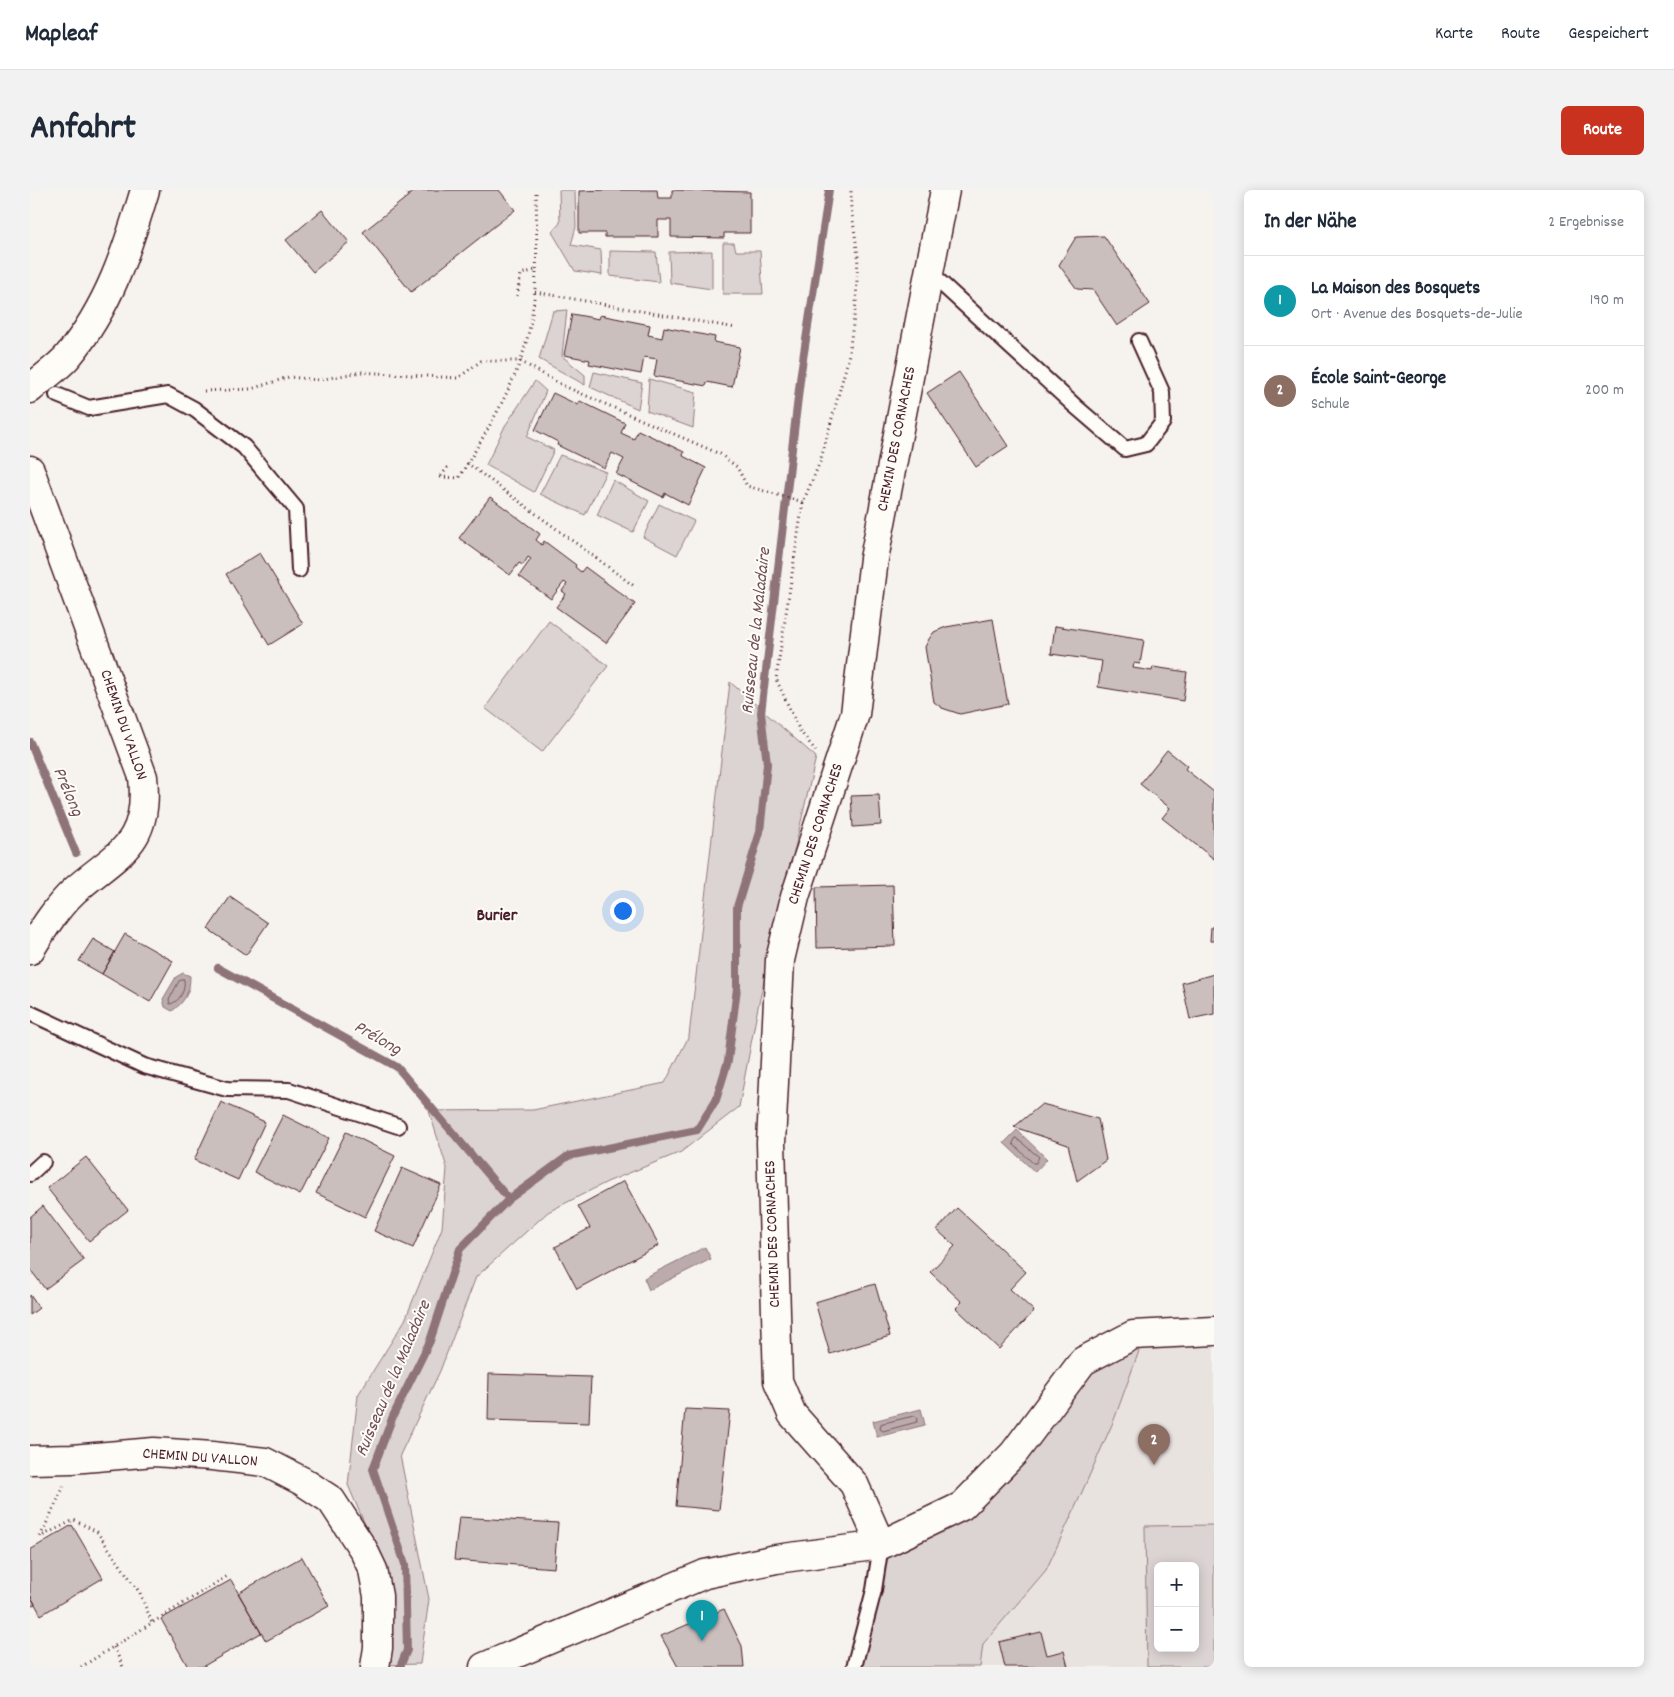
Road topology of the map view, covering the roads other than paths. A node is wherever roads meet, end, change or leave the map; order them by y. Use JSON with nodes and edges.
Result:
{"nodes":[{"id":1,"x":145,"y":190,"type":"edge"},
{"id":2,"x":945,"y":190,"type":"edge"},
{"id":3,"x":930,"y":273,"type":"junction"},
{"id":4,"x":1139,"y":341,"type":"dead end"},
{"id":5,"x":30,"y":389,"type":"edge"},
{"id":6,"x":56,"y":395,"type":"dead end"},
{"id":7,"x":30,"y":470,"type":"edge"},
{"id":8,"x":299,"y":570,"type":"dead end"},
{"id":9,"x":30,"y":950,"type":"edge"},
{"id":10,"x":30,"y":1014,"type":"edge"},
{"id":11,"x":398,"y":1126,"type":"dead end"},
{"id":12,"x":43,"y":1162,"type":"dead end"},
{"id":13,"x":30,"y":1174,"type":"edge"},
{"id":14,"x":1214,"y":1331,"type":"edge"},
{"id":15,"x":30,"y":1460,"type":"edge"},
{"id":16,"x":880,"y":1545,"type":"junction"},
{"id":17,"x":375,"y":1667,"type":"edge"},
{"id":18,"x":484,"y":1667,"type":"edge"},
{"id":19,"x":854,"y":1667,"type":"edge"}],
"edges":[{"from":1,"to":5,"type":"street"},
{"from":2,"to":3,"type":"street","name":"CHEMIN DES CORNACHES"},
{"from":3,"to":4,"type":"lane"},
{"from":3,"to":16,"type":"street","name":"CHEMIN DES CORNACHES"},
{"from":6,"to":8,"type":"lane"},
{"from":7,"to":9,"type":"street","name":"CHEMIN DU VALLON"},
{"from":10,"to":11,"type":"lane"},
{"from":12,"to":13,"type":"lane"},
{"from":14,"to":16,"type":"street"},
{"from":15,"to":17,"type":"street","name":"CHEMIN DU VALLON"},
{"from":16,"to":18,"type":"street"},
{"from":16,"to":19,"type":"lane"}]}
